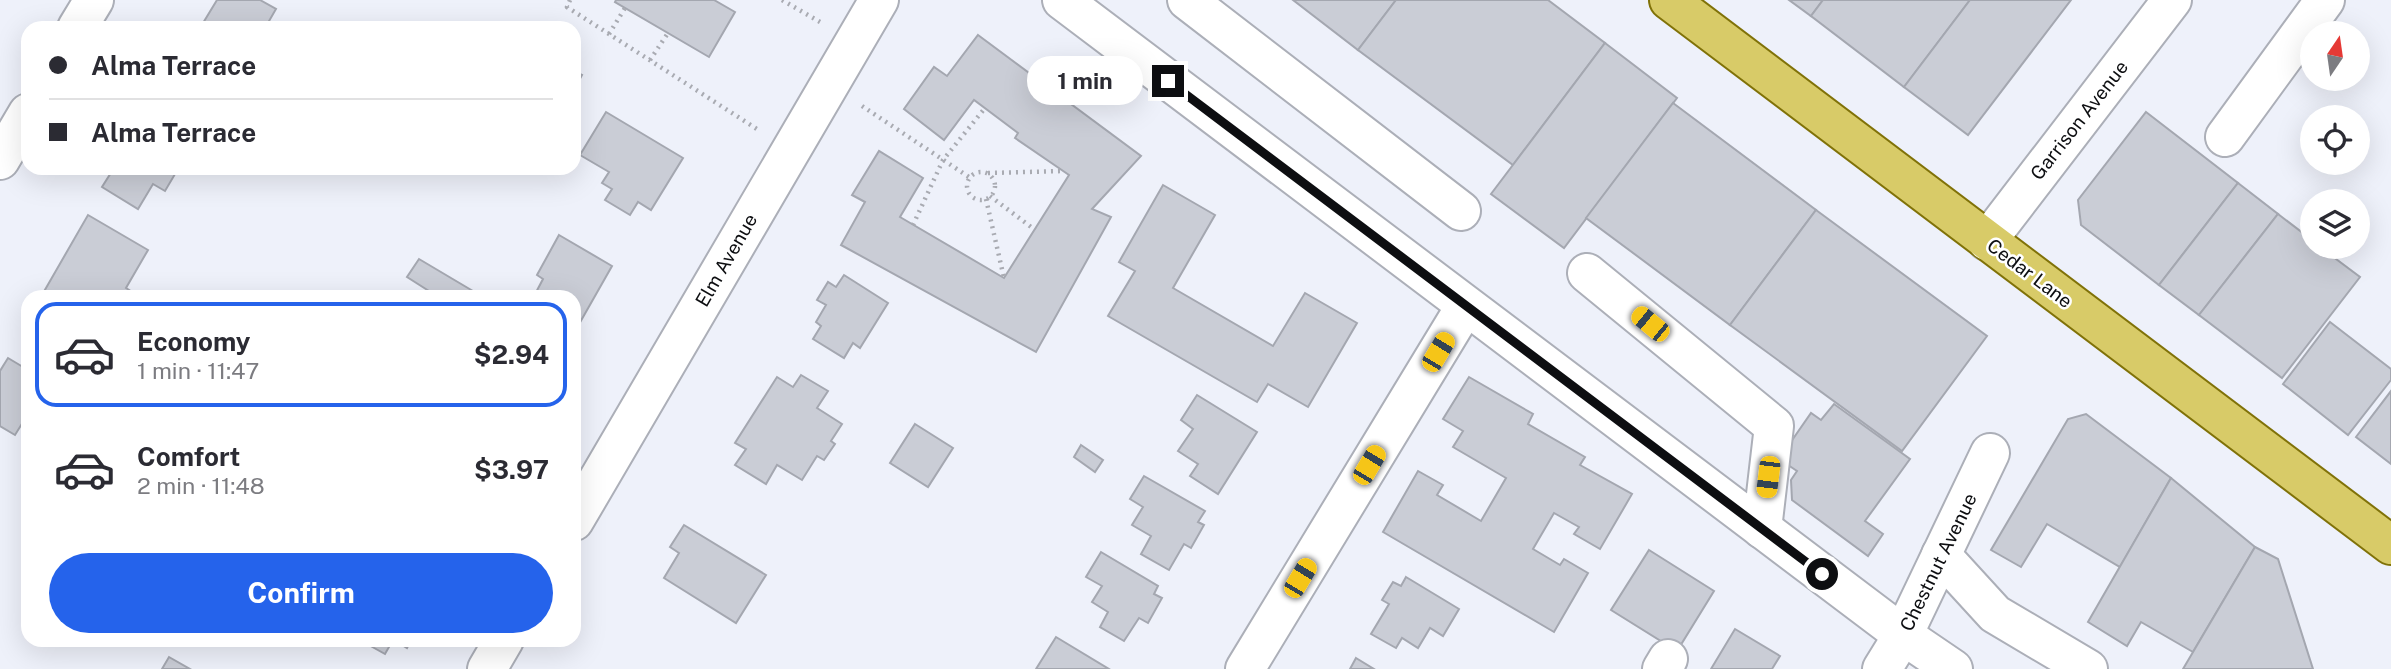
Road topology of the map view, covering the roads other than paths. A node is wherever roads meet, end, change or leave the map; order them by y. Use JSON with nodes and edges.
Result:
{"nodes":[{"id":1,"x":94,"y":0,"type":"edge"},
{"id":2,"x":878,"y":0,"type":"edge"},
{"id":3,"x":1062,"y":0,"type":"edge"},
{"id":4,"x":1187,"y":0,"type":"edge"},
{"id":5,"x":1669,"y":0,"type":"edge"},
{"id":6,"x":2172,"y":0,"type":"edge"},
{"id":7,"x":2325,"y":0,"type":"edge"},
{"id":8,"x":81,"y":21,"type":"edge"},
{"id":9,"x":2225,"y":137,"type":"dead end"},
{"id":10,"x":1461,"y":211,"type":"dead end"},
{"id":11,"x":1987,"y":241,"type":"junction"},
{"id":12,"x":1587,"y":273,"type":"dead end"},
{"id":13,"x":1465,"y":307,"type":"junction"},
{"id":14,"x":1990,"y":453,"type":"dead end"},
{"id":15,"x":581,"y":509,"type":"edge"},
{"id":16,"x":1762,"y":529,"type":"junction"},
{"id":17,"x":2391,"y":545,"type":"edge"},
{"id":18,"x":1941,"y":555,"type":"junction"},
{"id":19,"x":1903,"y":635,"type":"junction"},
{"id":20,"x":500,"y":647,"type":"edge"},
{"id":21,"x":487,"y":669,"type":"edge"},
{"id":22,"x":1245,"y":669,"type":"edge"},
{"id":23,"x":1882,"y":669,"type":"edge"},
{"id":24,"x":1953,"y":669,"type":"edge"},
{"id":25,"x":2088,"y":669,"type":"edge"}],
"edges":[{"from":1,"to":8,"type":"street"},
{"from":2,"to":15,"type":"street","name":"Elm Avenue"},
{"from":3,"to":13,"type":"street"},
{"from":4,"to":10,"type":"street"},
{"from":5,"to":11,"type":"main road","name":"Cedar Lane"},
{"from":6,"to":11,"type":"street","name":"Garrison Avenue"},
{"from":7,"to":9,"type":"street"},
{"from":11,"to":17,"type":"main road","name":"Cedar Lane"},
{"from":12,"to":16,"type":"street"},
{"from":13,"to":16,"type":"street"},
{"from":13,"to":22,"type":"street"},
{"from":14,"to":18,"type":"street","name":"Chestnut Avenue"},
{"from":16,"to":19,"type":"street"},
{"from":18,"to":19,"type":"street","name":"Chestnut Avenue"},
{"from":18,"to":25,"type":"street"},
{"from":19,"to":23,"type":"street","name":"Chestnut Avenue"},
{"from":19,"to":24,"type":"street"},
{"from":20,"to":21,"type":"street"}]}
